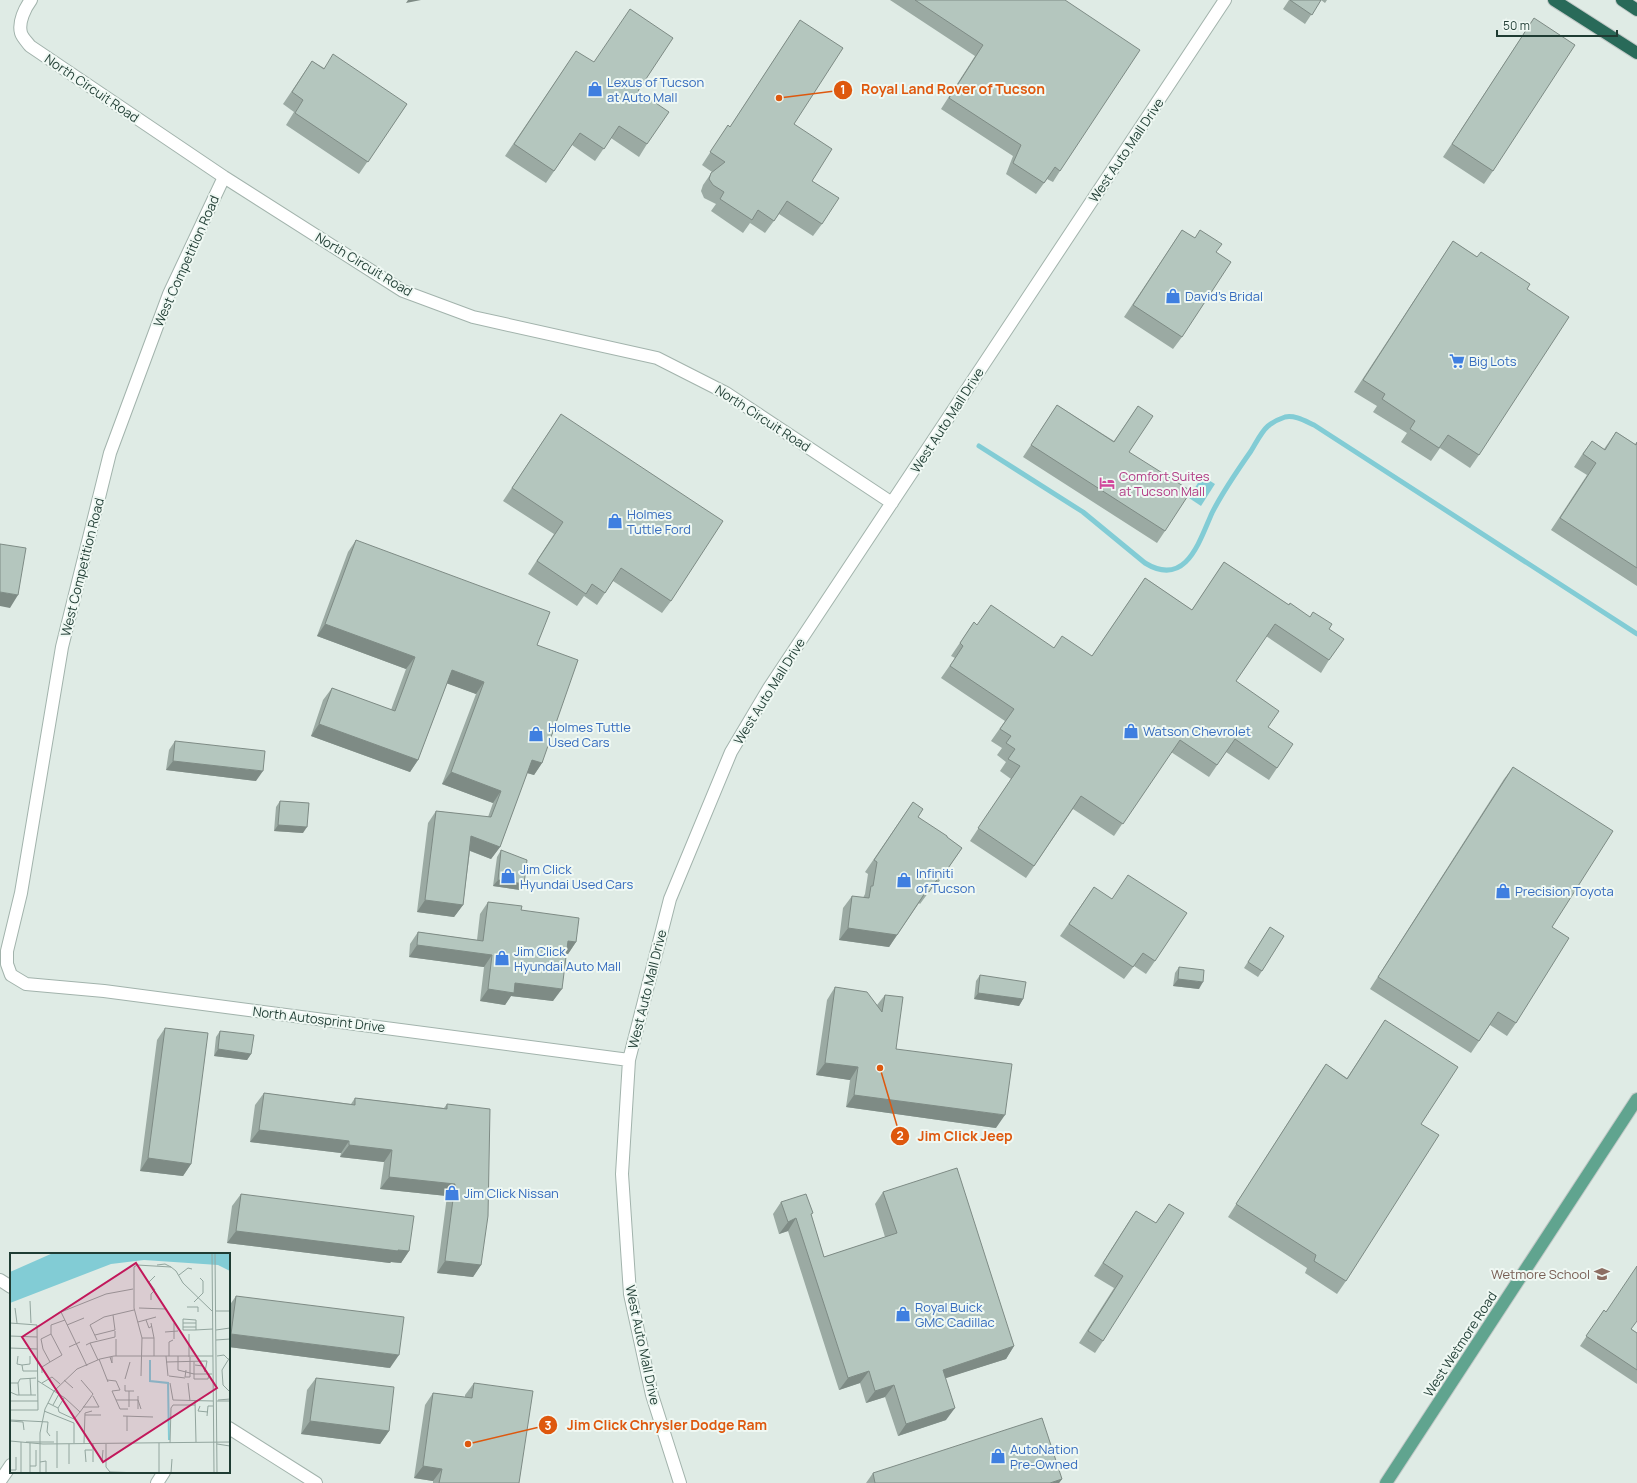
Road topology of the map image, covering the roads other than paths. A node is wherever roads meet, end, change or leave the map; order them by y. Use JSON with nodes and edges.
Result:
{"nodes":[{"id":1,"x":1225,"y":0,"type":"edge"},
{"id":2,"x":1554,"y":0,"type":"edge"},
{"id":3,"x":1622,"y":0,"type":"edge"},
{"id":4,"x":29,"y":3,"type":"edge"},
{"id":5,"x":1637,"y":10,"type":"edge"},
{"id":6,"x":1637,"y":53,"type":"edge"},
{"id":7,"x":224,"y":177,"type":"junction"},
{"id":8,"x":892,"y":503,"type":"junction"},
{"id":9,"x":11,"y":975,"type":"joint"},
{"id":10,"x":629,"y":1060,"type":"junction"},
{"id":11,"x":1637,"y":1099,"type":"edge"},
{"id":12,"x":0,"y":1280,"type":"edge"},
{"id":13,"x":10,"y":1286,"type":"edge"},
{"id":14,"x":230,"y":1429,"type":"edge"},
{"id":15,"x":10,"y":1466,"type":"edge"},
{"id":16,"x":163,"y":1473,"type":"edge"},
{"id":17,"x":0,"y":1481,"type":"edge"},
{"id":18,"x":157,"y":1483,"type":"edge"},
{"id":19,"x":316,"y":1483,"type":"edge"},
{"id":20,"x":680,"y":1483,"type":"edge"},
{"id":21,"x":1386,"y":1483,"type":"edge"}],
"edges":[{"from":1,"to":8,"type":"street","name":"West Auto Mall Drive"},
{"from":2,"to":6,"type":"highway"},
{"from":3,"to":5,"type":"highway"},
{"from":4,"to":7,"type":"street","name":"North Circuit Road"},
{"from":7,"to":8,"type":"street","name":"North Circuit Road"},
{"from":7,"to":9,"type":"street","name":"West Competition Road"},
{"from":8,"to":10,"type":"street","name":"West Auto Mall Drive"},
{"from":9,"to":10,"type":"street","name":"North Autosprint Drive"},
{"from":10,"to":20,"type":"street","name":"West Auto Mall Drive"},
{"from":11,"to":21,"type":"main road","name":"West Wetmore Road"},
{"from":12,"to":13,"type":"street"},
{"from":14,"to":19,"type":"street"},
{"from":15,"to":17,"type":"street"},
{"from":16,"to":18,"type":"street"}]}
